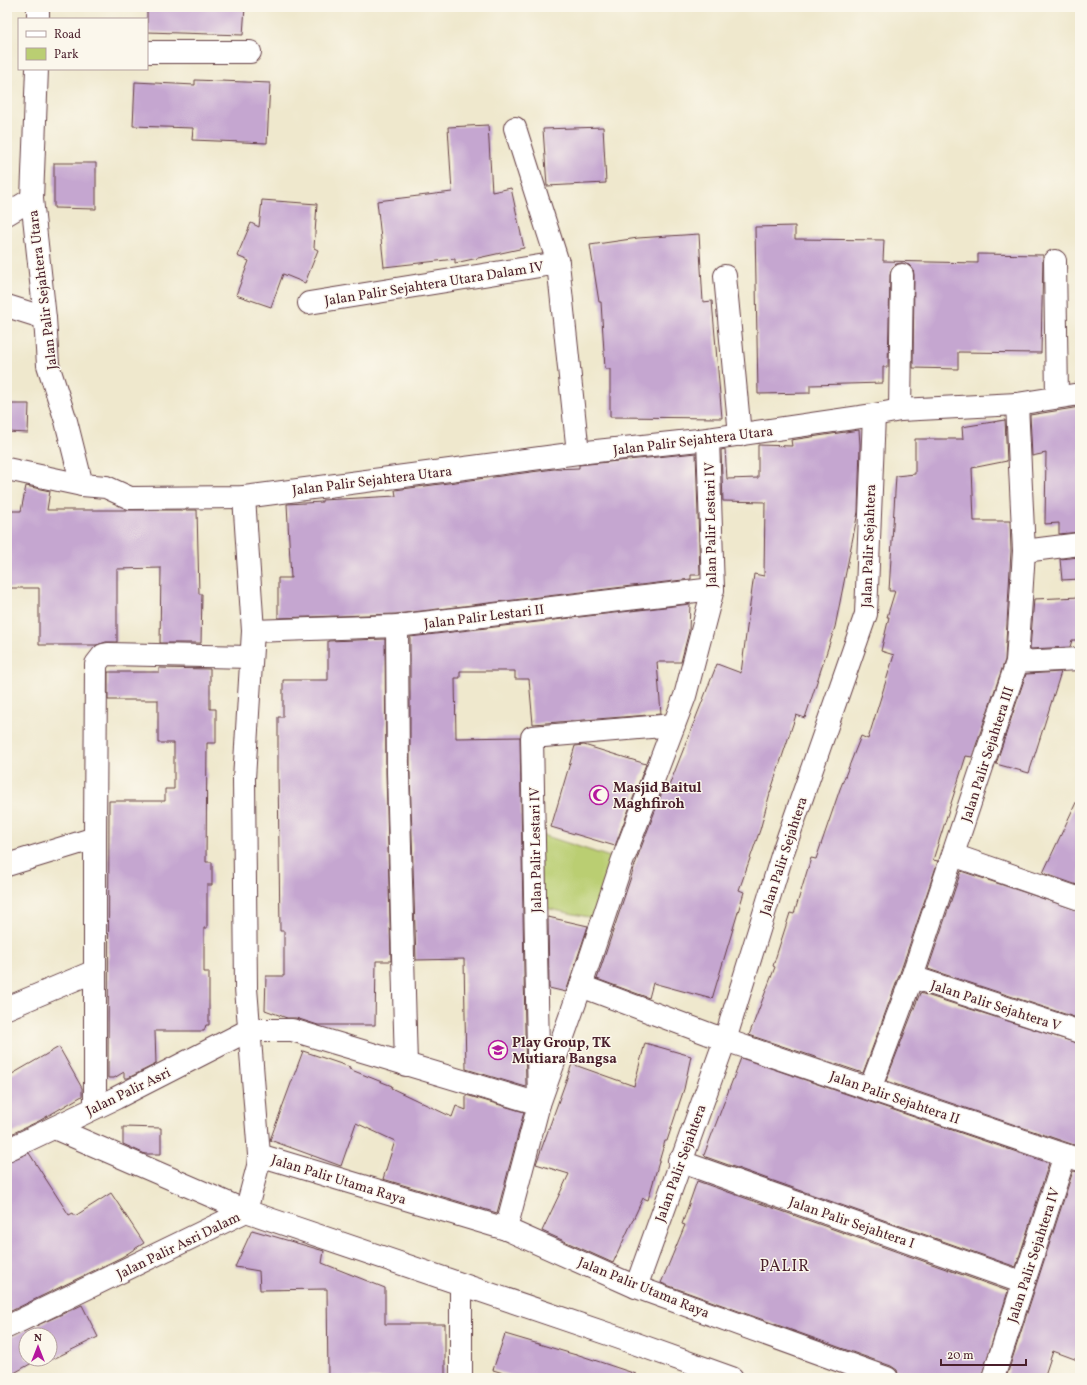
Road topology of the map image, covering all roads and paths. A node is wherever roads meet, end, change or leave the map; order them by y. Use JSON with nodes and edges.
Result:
{"nodes":[{"id":1,"x":38,"y":7,"type":"edge"},
{"id":2,"x":38,"y":18,"type":"edge"},
{"id":3,"x":148,"y":52,"type":"edge"},
{"id":4,"x":250,"y":52,"type":"dead end"},
{"id":5,"x":37,"y":70,"type":"edge"},
{"id":6,"x":516,"y":128,"type":"dead end"},
{"id":7,"x":32,"y":199,"type":"junction"},
{"id":8,"x":7,"y":214,"type":"edge"},
{"id":9,"x":1055,"y":261,"type":"dead end"},
{"id":10,"x":558,"y":263,"type":"junction"},
{"id":11,"x":902,"y":275,"type":"dead end"},
{"id":12,"x":724,"y":276,"type":"dead end"},
{"id":13,"x":309,"y":303,"type":"dead end"},
{"id":14,"x":7,"y":306,"type":"edge"},
{"id":15,"x":45,"y":318,"type":"junction"},
{"id":16,"x":1080,"y":394,"type":"edge"},
{"id":17,"x":1057,"y":397,"type":"junction"},
{"id":18,"x":1017,"y":404,"type":"junction"},
{"id":19,"x":900,"y":410,"type":"junction"},
{"id":20,"x":874,"y":415,"type":"junction"},
{"id":21,"x":740,"y":434,"type":"junction"},
{"id":22,"x":708,"y":439,"type":"junction"},
{"id":23,"x":578,"y":453,"type":"junction"},
{"id":24,"x":7,"y":469,"type":"edge"},
{"id":25,"x":82,"y":485,"type":"junction"},
{"id":26,"x":244,"y":497,"type":"junction"},
{"id":27,"x":1080,"y":544,"type":"edge"},
{"id":28,"x":1024,"y":551,"type":"junction"},
{"id":29,"x":713,"y":589,"type":"junction"},
{"id":30,"x":397,"y":626,"type":"junction"},
{"id":31,"x":253,"y":631,"type":"junction"},
{"id":32,"x":252,"y":657,"type":"junction"},
{"id":33,"x":1080,"y":659,"type":"edge"},
{"id":34,"x":1017,"y":662,"type":"junction"},
{"id":35,"x":674,"y":725,"type":"junction"},
{"id":36,"x":94,"y":838,"type":"junction"},
{"id":37,"x":953,"y":855,"type":"junction"},
{"id":38,"x":7,"y":865,"type":"edge"},
{"id":39,"x":1080,"y":899,"type":"edge"},
{"id":40,"x":94,"y":971,"type":"junction"},
{"id":41,"x":912,"y":977,"type":"junction"},
{"id":42,"x":581,"y":986,"type":"junction"},
{"id":43,"x":7,"y":1008,"type":"edge"},
{"id":44,"x":249,"y":1030,"type":"junction"},
{"id":45,"x":1080,"y":1032,"type":"edge"},
{"id":46,"x":724,"y":1040,"type":"junction"},
{"id":47,"x":406,"y":1065,"type":"junction"},
{"id":48,"x":870,"y":1089,"type":"junction"},
{"id":49,"x":539,"y":1104,"type":"junction"},
{"id":50,"x":96,"y":1107,"type":"junction"},
{"id":51,"x":54,"y":1128,"type":"junction"},
{"id":52,"x":7,"y":1150,"type":"edge"},
{"id":53,"x":259,"y":1155,"type":"junction"},
{"id":54,"x":1072,"y":1158,"type":"edge"},
{"id":55,"x":679,"y":1162,"type":"junction"},
{"id":56,"x":246,"y":1211,"type":"junction"},
{"id":57,"x":506,"y":1229,"type":"junction"},
{"id":58,"x":1024,"y":1283,"type":"junction"},
{"id":59,"x":460,"y":1285,"type":"junction"},
{"id":60,"x":636,"y":1287,"type":"junction"},
{"id":61,"x":7,"y":1327,"type":"edge"},
{"id":62,"x":460,"y":1378,"type":"edge"},
{"id":63,"x":732,"y":1378,"type":"edge"},
{"id":64,"x":887,"y":1378,"type":"edge"},
{"id":65,"x":993,"y":1378,"type":"edge"}],
"edges":[{"from":1,"to":2,"type":"street"},
{"from":3,"to":4,"type":"street"},
{"from":5,"to":7,"type":"street","name":"Jalan Palir Sejahtera Utara"},
{"from":6,"to":10,"type":"street","name":"Jalan Palir Sejahtera Utara Dalam IV"},
{"from":7,"to":8,"type":"street"},
{"from":7,"to":15,"type":"street","name":"Jalan Palir Sejahtera Utara"},
{"from":9,"to":17,"type":"street"},
{"from":10,"to":13,"type":"street","name":"Jalan Palir Sejahtera Utara Dalam IV"},
{"from":10,"to":23,"type":"street","name":"Jalan Palir Sejahtera Utara Dalam IV"},
{"from":11,"to":19,"type":"street"},
{"from":12,"to":21,"type":"street"},
{"from":14,"to":15,"type":"street"},
{"from":15,"to":25,"type":"street","name":"Jalan Palir Sejahtera Utara"},
{"from":16,"to":17,"type":"street","name":"Jalan Palir Sejahtera Utara"},
{"from":17,"to":18,"type":"street","name":"Jalan Palir Sejahtera Utara"},
{"from":18,"to":19,"type":"street","name":"Jalan Palir Sejahtera Utara"},
{"from":18,"to":28,"type":"street","name":"Jalan Palir Sejahtera III"},
{"from":19,"to":20,"type":"street","name":"Jalan Palir Sejahtera Utara"},
{"from":20,"to":21,"type":"street","name":"Jalan Palir Sejahtera Utara"},
{"from":20,"to":46,"type":"street","name":"Jalan Palir Sejahtera"},
{"from":21,"to":22,"type":"street","name":"Jalan Palir Sejahtera Utara"},
{"from":22,"to":23,"type":"street","name":"Jalan Palir Sejahtera Utara"},
{"from":22,"to":29,"type":"street","name":"Jalan Palir Lestari IV"},
{"from":23,"to":26,"type":"street","name":"Jalan Palir Sejahtera Utara"},
{"from":24,"to":25,"type":"street"},
{"from":25,"to":26,"type":"street","name":"Jalan Palir Sejahtera Utara"},
{"from":26,"to":31,"type":"street"},
{"from":27,"to":28,"type":"street"},
{"from":28,"to":34,"type":"street","name":"Jalan Palir Sejahtera III"},
{"from":29,"to":30,"type":"street","name":"Jalan Palir Lestari II"},
{"from":29,"to":35,"type":"street","name":"Jalan Palir Lestari IV"},
{"from":30,"to":31,"type":"street","name":"Jalan Palir Lestari II"},
{"from":30,"to":47,"type":"street"},
{"from":31,"to":32,"type":"street"},
{"from":32,"to":36,"type":"street"},
{"from":32,"to":44,"type":"street"},
{"from":33,"to":34,"type":"street"},
{"from":34,"to":37,"type":"street","name":"Jalan Palir Sejahtera III"},
{"from":35,"to":42,"type":"street","name":"Jalan Palir Lestari IV"},
{"from":35,"to":49,"type":"street","name":"Jalan Palir Lestari IV"},
{"from":36,"to":38,"type":"street"},
{"from":36,"to":40,"type":"street"},
{"from":37,"to":39,"type":"street"},
{"from":37,"to":41,"type":"street","name":"Jalan Palir Sejahtera III"},
{"from":40,"to":43,"type":"street"},
{"from":40,"to":50,"type":"street"},
{"from":41,"to":45,"type":"street","name":"Jalan Palir Sejahtera V"},
{"from":41,"to":48,"type":"street","name":"Jalan Palir Sejahtera III"},
{"from":42,"to":46,"type":"street","name":"Jalan Palir Sejahtera II"},
{"from":42,"to":49,"type":"street","name":"Jalan Palir Lestari IV"},
{"from":44,"to":47,"type":"street"},
{"from":44,"to":50,"type":"street","name":"Jalan Palir Asri"},
{"from":44,"to":53,"type":"street"},
{"from":46,"to":48,"type":"street","name":"Jalan Palir Sejahtera II"},
{"from":46,"to":55,"type":"street","name":"Jalan Palir Sejahtera"},
{"from":47,"to":49,"type":"street"},
{"from":48,"to":54,"type":"street","name":"Jalan Palir Sejahtera II"},
{"from":49,"to":57,"type":"street","name":"Jalan Palir Lestari IV"},
{"from":50,"to":51,"type":"street","name":"Jalan Palir Asri"},
{"from":51,"to":52,"type":"street","name":"Jalan Palir Asri"},
{"from":51,"to":56,"type":"street","name":"Jalan Palir Asri Dalam"},
{"from":53,"to":56,"type":"street","name":"Jalan Palir Utama Raya"},
{"from":53,"to":57,"type":"street","name":"Jalan Palir Utama Raya"},
{"from":54,"to":58,"type":"street","name":"Jalan Palir Sejahtera IV"},
{"from":55,"to":58,"type":"street","name":"Jalan Palir Sejahtera I"},
{"from":55,"to":60,"type":"street","name":"Jalan Palir Sejahtera"},
{"from":56,"to":59,"type":"street"},
{"from":56,"to":61,"type":"street","name":"Jalan Palir Asri Dalam"},
{"from":57,"to":60,"type":"street","name":"Jalan Palir Utama Raya"},
{"from":58,"to":65,"type":"street","name":"Jalan Palir Sejahtera IV"},
{"from":59,"to":62,"type":"street"},
{"from":59,"to":63,"type":"street"},
{"from":60,"to":64,"type":"street","name":"Jalan Palir Utama Raya"}]}
